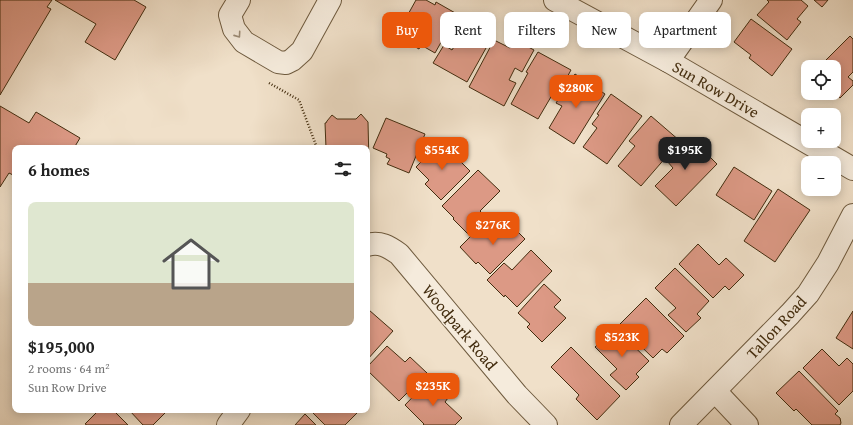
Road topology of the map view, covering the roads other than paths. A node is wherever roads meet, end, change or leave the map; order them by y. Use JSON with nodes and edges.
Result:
{"nodes":[{"id":1,"x":239,"y":0,"type":"edge"},
{"id":2,"x":330,"y":0,"type":"edge"},
{"id":3,"x":555,"y":0,"type":"edge"},
{"id":4,"x":710,"y":0,"type":"edge"},
{"id":5,"x":668,"y":61,"type":"junction"},
{"id":6,"x":853,"y":169,"type":"edge"},
{"id":7,"x":853,"y":215,"type":"edge"},
{"id":8,"x":370,"y":245,"type":"edge"},
{"id":9,"x":715,"y":391,"type":"junction"},
{"id":10,"x":237,"y":413,"type":"edge"},
{"id":11,"x":228,"y":425,"type":"edge"},
{"id":12,"x":546,"y":425,"type":"edge"},
{"id":13,"x":681,"y":425,"type":"edge"},
{"id":14,"x":747,"y":425,"type":"edge"}],
"edges":[{"from":1,"to":2,"type":"street","one_way":true},
{"from":3,"to":5,"type":"street","name":"Sun Row Drive"},
{"from":4,"to":5,"type":"street"},
{"from":5,"to":6,"type":"street","name":"Sun Row Drive"},
{"from":7,"to":9,"type":"street","name":"Tallon Road"},
{"from":8,"to":12,"type":"street","name":"Woodpark Road"},
{"from":9,"to":13,"type":"street","name":"Tallon Road"},
{"from":9,"to":14,"type":"street"},
{"from":10,"to":11,"type":"street"}]}
